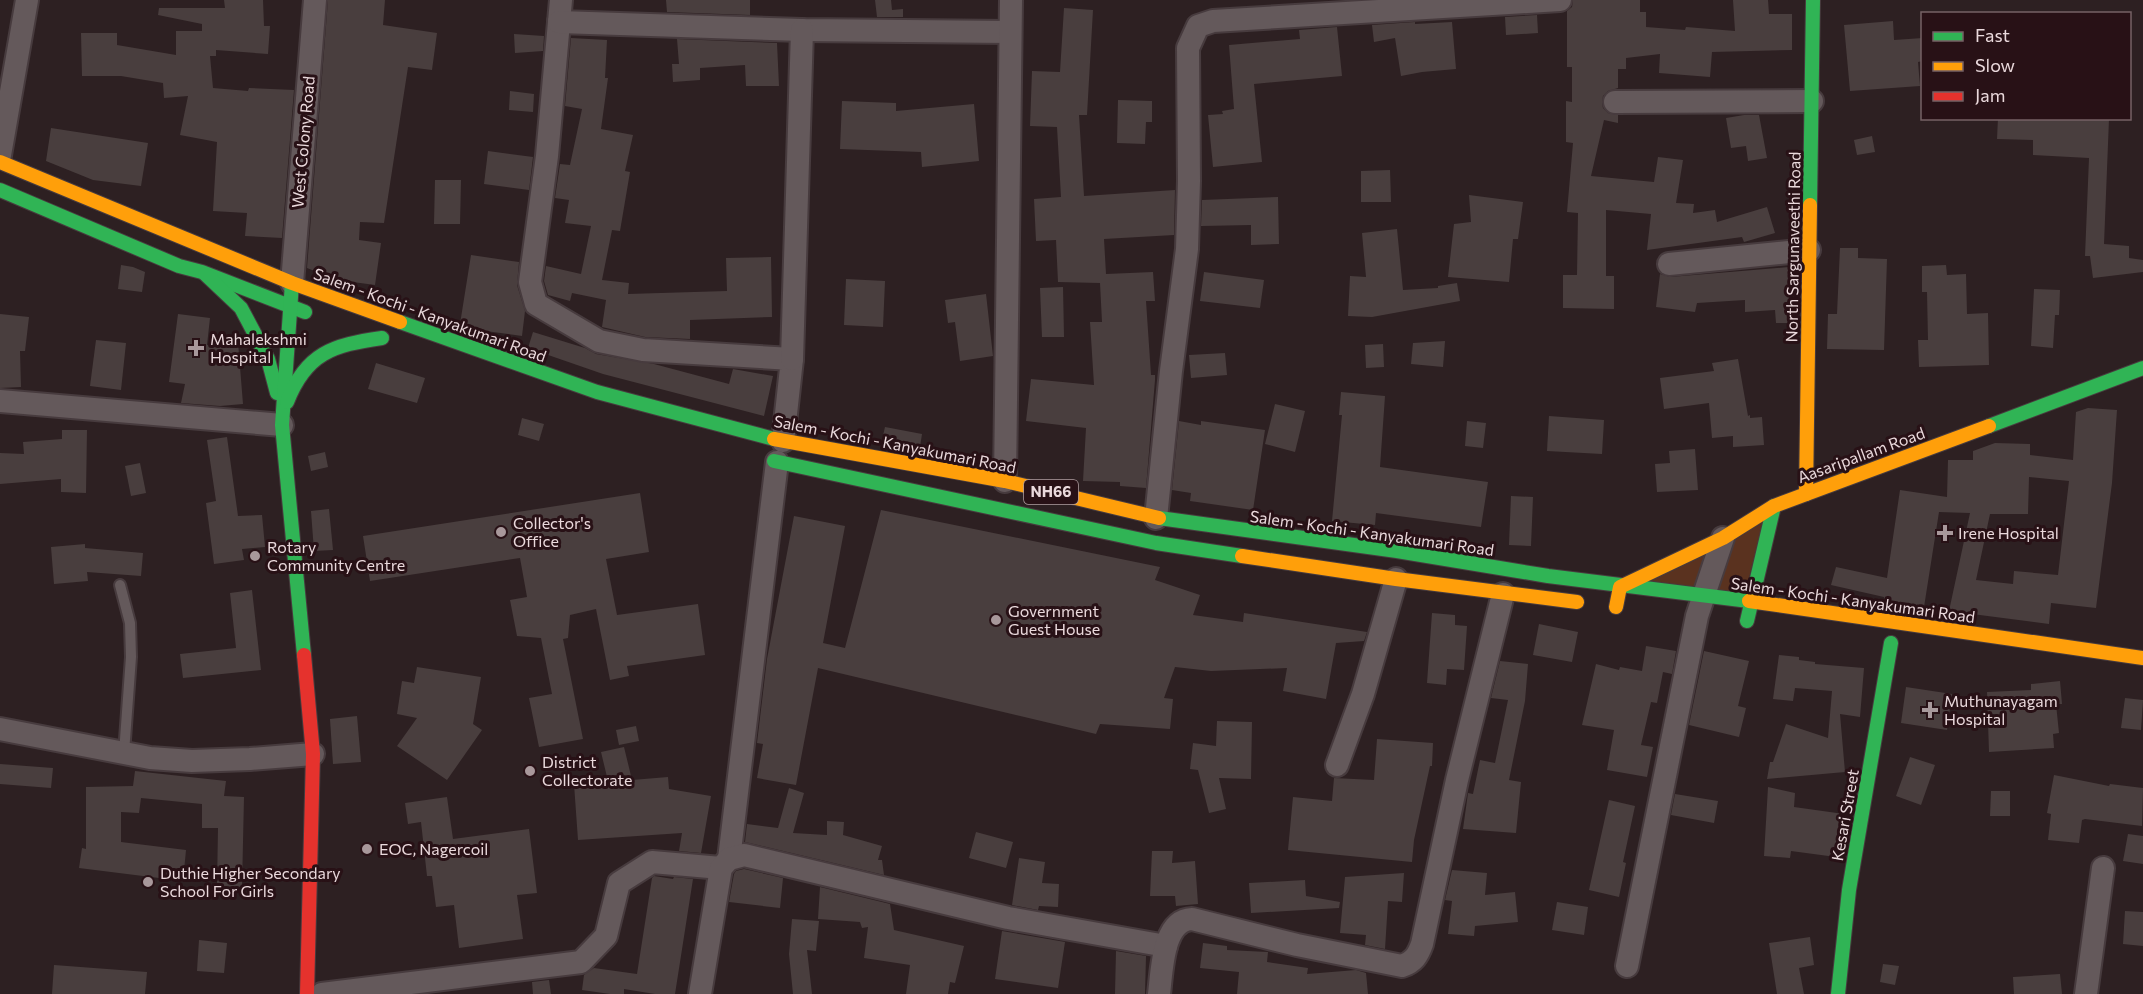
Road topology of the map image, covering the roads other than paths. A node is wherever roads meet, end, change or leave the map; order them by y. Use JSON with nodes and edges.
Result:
{"nodes":[{"id":1,"x":27,"y":0,"type":"edge"},
{"id":2,"x":315,"y":0,"type":"edge"},
{"id":3,"x":561,"y":0,"type":"edge"},
{"id":4,"x":1011,"y":0,"type":"edge"},
{"id":5,"x":1560,"y":0,"type":"edge"},
{"id":6,"x":1814,"y":0,"type":"edge"},
{"id":7,"x":559,"y":22,"type":"junction"},
{"id":8,"x":802,"y":30,"type":"junction"},
{"id":9,"x":1010,"y":32,"type":"junction"},
{"id":10,"x":1812,"y":101,"type":"junction"},
{"id":11,"x":1615,"y":102,"type":"dead end"},
{"id":12,"x":0,"y":155,"type":"edge"},
{"id":13,"x":0,"y":162,"type":"edge"},
{"id":14,"x":0,"y":190,"type":"edge"},
{"id":15,"x":1809,"y":250,"type":"junction"},
{"id":16,"x":1669,"y":264,"type":"dead end"},
{"id":17,"x":202,"y":272,"type":"junction"},
{"id":18,"x":282,"y":279,"type":"junction"},
{"id":19,"x":270,"y":298,"type":"junction"},
{"id":20,"x":290,"y":306,"type":"junction"},
{"id":21,"x":269,"y":314,"type":"dead end"},
{"id":22,"x":321,"y":317,"type":"dead end"},
{"id":23,"x":352,"y":328,"type":"dead end"},
{"id":24,"x":268,"y":332,"type":"dead end"},
{"id":25,"x":268,"y":359,"type":"junction"},
{"id":26,"x":792,"y":359,"type":"junction"},
{"id":27,"x":2143,"y":368,"type":"edge"},
{"id":28,"x":0,"y":401,"type":"edge"},
{"id":29,"x":282,"y":421,"type":"junction"},
{"id":30,"x":775,"y":454,"type":"junction"},
{"id":31,"x":1005,"y":481,"type":"junction"},
{"id":32,"x":1806,"y":494,"type":"junction"},
{"id":33,"x":1079,"y":499,"type":"junction"},
{"id":34,"x":1774,"y":506,"type":"junction"},
{"id":35,"x":1156,"y":518,"type":"junction"},
{"id":36,"x":1073,"y":525,"type":"junction"},
{"id":37,"x":1723,"y":538,"type":"junction"},
{"id":38,"x":1396,"y":579,"type":"junction"},
{"id":39,"x":120,"y":585,"type":"dead end"},
{"id":40,"x":1620,"y":586,"type":"junction"},
{"id":41,"x":1503,"y":594,"type":"junction"},
{"id":42,"x":1750,"y":601,"type":"junction"},
{"id":43,"x":1699,"y":611,"type":"junction"},
{"id":44,"x":1746,"y":621,"type":"dead end"},
{"id":45,"x":1891,"y":643,"type":"dead end"},
{"id":46,"x":2143,"y":658,"type":"edge"},
{"id":47,"x":0,"y":729,"type":"edge"},
{"id":48,"x":124,"y":753,"type":"junction"},
{"id":49,"x":313,"y":754,"type":"junction"},
{"id":50,"x":1337,"y":765,"type":"dead end"},
{"id":51,"x":725,"y":864,"type":"junction"},
{"id":52,"x":2103,"y":868,"type":"dead end"},
{"id":53,"x":1166,"y":946,"type":"junction"},
{"id":54,"x":1627,"y":966,"type":"dead end"},
{"id":55,"x":307,"y":994,"type":"edge"},
{"id":56,"x":322,"y":994,"type":"edge"},
{"id":57,"x":700,"y":994,"type":"edge"},
{"id":58,"x":1159,"y":994,"type":"edge"},
{"id":59,"x":1838,"y":994,"type":"edge"},
{"id":60,"x":2086,"y":994,"type":"edge"}],
"edges":[{"from":1,"to":12,"type":"street"},
{"from":2,"to":18,"type":"street","name":"West Colony Road"},
{"from":3,"to":7,"type":"street"},
{"from":4,"to":9,"type":"street"},
{"from":5,"to":35,"type":"street"},
{"from":6,"to":10,"type":"main road","name":"North Sargunaveethi Road"},
{"from":7,"to":8,"type":"street"},
{"from":7,"to":26,"type":"street"},
{"from":8,"to":9,"type":"street"},
{"from":8,"to":26,"type":"street"},
{"from":9,"to":31,"type":"street"},
{"from":10,"to":11,"type":"street"},
{"from":10,"to":15,"type":"main road","name":"North Sargunaveethi Road"},
{"from":13,"to":18,"type":"main road","name":"Salem - Kochi - Kanyakumari Road","number":"NH66"},
{"from":14,"to":17,"type":"main road"},
{"from":15,"to":16,"type":"street"},
{"from":15,"to":32,"type":"main road","name":"North Sargunaveethi Road"},
{"from":17,"to":19,"type":"main road"},
{"from":17,"to":25,"type":"main road"},
{"from":18,"to":19,"type":"main road"},
{"from":18,"to":20,"type":"main road"},
{"from":18,"to":30,"type":"main road","name":"Salem - Kochi - Kanyakumari Road","number":"NH66"},
{"from":19,"to":20,"type":"main road"},
{"from":19,"to":21,"type":"main road"},
{"from":20,"to":22,"type":"main road"},
{"from":20,"to":29,"type":"main road"},
{"from":23,"to":29,"type":"main road"},
{"from":24,"to":25,"type":"main road"},
{"from":25,"to":29,"type":"main road"},
{"from":26,"to":30,"type":"street"},
{"from":27,"to":32,"type":"main road","name":"Aasaripallam Road"},
{"from":28,"to":29,"type":"street"},
{"from":29,"to":49,"type":"main road"},
{"from":30,"to":31,"type":"main road","name":"Salem - Kochi - Kanyakumari Road","number":"NH66"},
{"from":30,"to":36,"type":"main road","name":"Salem - Kochi - Kanyakumari Road","number":"NH66"},
{"from":30,"to":51,"type":"street"},
{"from":31,"to":33,"type":"main road","name":"Salem - Kochi - Kanyakumari Road","number":"NH66"},
{"from":32,"to":34,"type":"main road","name":"Aasaripallam Road"},
{"from":33,"to":35,"type":"main road","name":"Salem - Kochi - Kanyakumari Road","number":"NH66"},
{"from":33,"to":36,"type":"street"},
{"from":34,"to":37,"type":"main road","name":"Aasaripallam Road"},
{"from":34,"to":42,"type":"main road"},
{"from":35,"to":40,"type":"main road","name":"Salem - Kochi - Kanyakumari Road","number":"NH66"},
{"from":36,"to":38,"type":"main road","name":"Salem - Kochi - Kanyakumari Road","number":"NH66"},
{"from":37,"to":40,"type":"main road","name":"Aasaripallam Road"},
{"from":37,"to":43,"type":"street"},
{"from":38,"to":41,"type":"main road","name":"Salem - Kochi - Kanyakumari Road","number":"NH66"},
{"from":38,"to":50,"type":"street"},
{"from":39,"to":48,"type":"lane"},
{"from":40,"to":41,"type":"main road","name":"Salem - Kochi - Kanyakumari Road","number":"NH66"},
{"from":40,"to":43,"type":"main road","name":"Salem - Kochi - Kanyakumari Road","number":"NH66"},
{"from":41,"to":53,"type":"street"},
{"from":42,"to":43,"type":"main road","name":"Salem - Kochi - Kanyakumari Road","number":"NH66"},
{"from":42,"to":44,"type":"main road"},
{"from":42,"to":46,"type":"main road","name":"Salem - Kochi - Kanyakumari Road","number":"NH66"},
{"from":43,"to":54,"type":"street"},
{"from":45,"to":59,"type":"main road","name":"Kesari Street"},
{"from":47,"to":48,"type":"street"},
{"from":48,"to":49,"type":"street"},
{"from":49,"to":55,"type":"main road"},
{"from":51,"to":53,"type":"street"},
{"from":51,"to":56,"type":"street"},
{"from":51,"to":57,"type":"street"},
{"from":52,"to":60,"type":"street"},
{"from":53,"to":58,"type":"street"}]}
